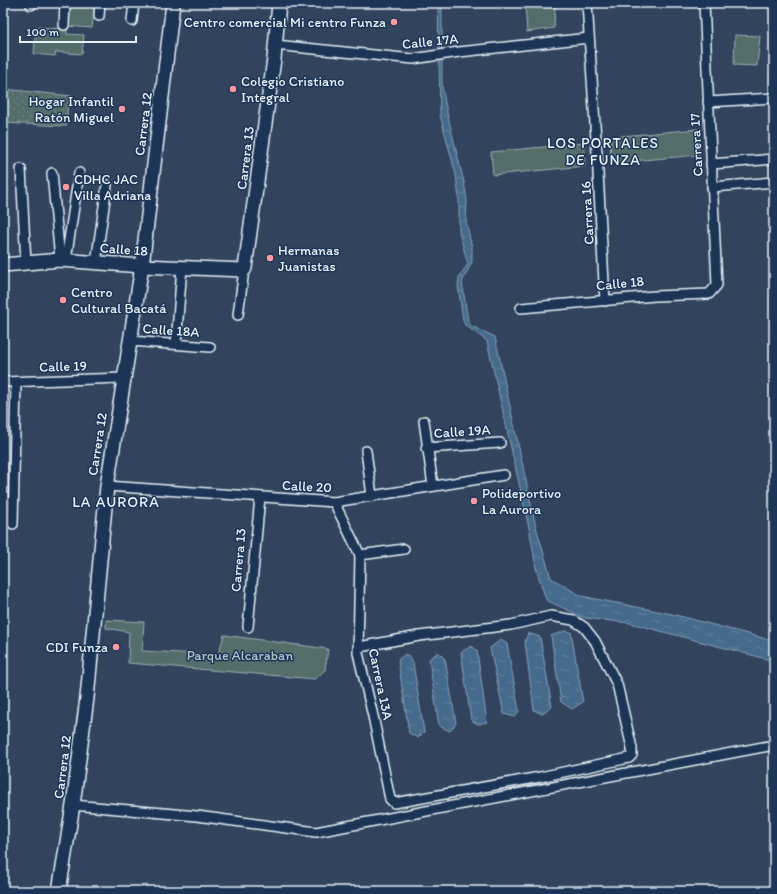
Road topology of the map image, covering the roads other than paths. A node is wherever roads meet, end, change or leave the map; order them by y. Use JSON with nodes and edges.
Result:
{"nodes":[{"id":1,"x":65,"y":3,"type":"edge"},
{"id":2,"x":100,"y":3,"type":"edge"},
{"id":3,"x":134,"y":3,"type":"edge"},
{"id":4,"x":174,"y":3,"type":"edge"},
{"id":5,"x":279,"y":3,"type":"edge"},
{"id":6,"x":587,"y":3,"type":"edge"},
{"id":7,"x":704,"y":3,"type":"edge"},
{"id":8,"x":99,"y":16,"type":"dead end"},
{"id":9,"x":132,"y":21,"type":"dead end"},
{"id":10,"x":64,"y":25,"type":"dead end"},
{"id":11,"x":589,"y":38,"type":"junction"},
{"id":12,"x":275,"y":45,"type":"junction"},
{"id":13,"x":774,"y":98,"type":"edge"},
{"id":14,"x":708,"y":102,"type":"junction"},
{"id":15,"x":774,"y":159,"type":"edge"},
{"id":16,"x":711,"y":164,"type":"junction"},
{"id":17,"x":21,"y":169,"type":"dead end"},
{"id":18,"x":52,"y":173,"type":"dead end"},
{"id":19,"x":79,"y":173,"type":"dead end"},
{"id":20,"x":774,"y":182,"type":"edge"},
{"id":21,"x":107,"y":185,"type":"dead end"},
{"id":22,"x":712,"y":187,"type":"junction"},
{"id":23,"x":63,"y":260,"type":"junction"},
{"id":24,"x":96,"y":263,"type":"junction"},
{"id":25,"x":26,"y":264,"type":"junction"},
{"id":26,"x":3,"y":265,"type":"edge"},
{"id":27,"x":142,"y":266,"type":"junction"},
{"id":28,"x":182,"y":267,"type":"junction"},
{"id":29,"x":244,"y":270,"type":"junction"},
{"id":30,"x":717,"y":285,"type":"joint"},
{"id":31,"x":605,"y":301,"type":"junction"},
{"id":32,"x":522,"y":308,"type":"dead end"},
{"id":33,"x":238,"y":315,"type":"dead end"},
{"id":34,"x":130,"y":341,"type":"junction"},
{"id":35,"x":176,"y":344,"type":"junction"},
{"id":36,"x":210,"y":347,"type":"dead end"},
{"id":37,"x":124,"y":378,"type":"junction"},
{"id":38,"x":3,"y":382,"type":"edge"},
{"id":39,"x":16,"y":382,"type":"junction"},
{"id":40,"x":424,"y":421,"type":"dead end"},
{"id":41,"x":500,"y":443,"type":"dead end"},
{"id":42,"x":426,"y":448,"type":"junction"},
{"id":43,"x":366,"y":451,"type":"dead end"},
{"id":44,"x":504,"y":475,"type":"dead end"},
{"id":45,"x":107,"y":486,"type":"junction"},
{"id":46,"x":433,"y":486,"type":"junction"},
{"id":47,"x":372,"y":496,"type":"junction"},
{"id":48,"x":260,"y":497,"type":"junction"},
{"id":49,"x":334,"y":502,"type":"junction"},
{"id":50,"x":13,"y":524,"type":"dead end"},
{"id":51,"x":404,"y":549,"type":"dead end"},
{"id":52,"x":360,"y":555,"type":"junction"},
{"id":53,"x":248,"y":627,"type":"dead end"},
{"id":54,"x":358,"y":647,"type":"junction"},
{"id":55,"x":774,"y":745,"type":"edge"},
{"id":56,"x":73,"y":805,"type":"junction"},
{"id":57,"x":59,"y":891,"type":"edge"}],
"edges":[{"from":1,"to":10,"type":"street"},
{"from":2,"to":8,"type":"street"},
{"from":3,"to":9,"type":"street"},
{"from":4,"to":27,"type":"main road","name":"Carrera 12"},
{"from":5,"to":12,"type":"main road","name":"Carrera 13"},
{"from":6,"to":11,"type":"street","name":"Carrera 16"},
{"from":7,"to":14,"type":"street","name":"Carrera 17"},
{"from":11,"to":12,"type":"street","name":"Calle 17A"},
{"from":11,"to":31,"type":"street","name":"Carrera 16"},
{"from":12,"to":29,"type":"main road","name":"Carrera 13"},
{"from":13,"to":14,"type":"street"},
{"from":14,"to":16,"type":"street","name":"Carrera 17"},
{"from":15,"to":16,"type":"street"},
{"from":16,"to":22,"type":"street","name":"Carrera 17"},
{"from":17,"to":25,"type":"street"},
{"from":18,"to":23,"type":"street"},
{"from":19,"to":23,"type":"street"},
{"from":20,"to":22,"type":"street"},
{"from":21,"to":24,"type":"street"},
{"from":22,"to":30,"type":"street","name":"Carrera 17"},
{"from":23,"to":24,"type":"main road","name":"Calle 18"},
{"from":23,"to":25,"type":"main road","name":"Calle 18"},
{"from":24,"to":27,"type":"main road","name":"Calle 18"},
{"from":25,"to":26,"type":"main road","name":"Calle 18"},
{"from":27,"to":28,"type":"main road","name":"Calle 18"},
{"from":27,"to":34,"type":"main road","name":"Carrera 12"},
{"from":28,"to":29,"type":"main road","name":"Calle 18"},
{"from":28,"to":35,"type":"street"},
{"from":29,"to":33,"type":"street","name":"Carrera 13"},
{"from":30,"to":31,"type":"street","name":"Calle 18"},
{"from":31,"to":32,"type":"street","name":"Calle 18"},
{"from":34,"to":35,"type":"street","name":"Calle 18A"},
{"from":34,"to":37,"type":"main road","name":"Carrera 12"},
{"from":35,"to":36,"type":"street","name":"Calle 18A"},
{"from":37,"to":39,"type":"street","name":"Calle 19"},
{"from":37,"to":45,"type":"main road","name":"Carrera 12"},
{"from":38,"to":39,"type":"street","name":"Calle 19"},
{"from":39,"to":50,"type":"street"},
{"from":40,"to":42,"type":"street"},
{"from":41,"to":42,"type":"street","name":"Calle 19A"},
{"from":42,"to":46,"type":"street"},
{"from":43,"to":47,"type":"street"},
{"from":44,"to":46,"type":"street","name":"Calle 20"},
{"from":45,"to":48,"type":"street","name":"Calle 20"},
{"from":45,"to":56,"type":"main road","name":"Carrera 12"},
{"from":46,"to":47,"type":"street","name":"Calle 20"},
{"from":47,"to":49,"type":"street","name":"Calle 20"},
{"from":48,"to":49,"type":"street","name":"Calle 20"},
{"from":48,"to":53,"type":"street","name":"Carrera 13"},
{"from":49,"to":52,"type":"street","name":"Carrera 13A"},
{"from":51,"to":52,"type":"street"},
{"from":52,"to":54,"type":"street","name":"Carrera 13A"},
{"from":54,"to":54,"type":"street","name":"Carrera 13A"},
{"from":55,"to":56,"type":"street"},
{"from":56,"to":57,"type":"main road","name":"Carrera 12"}]}
